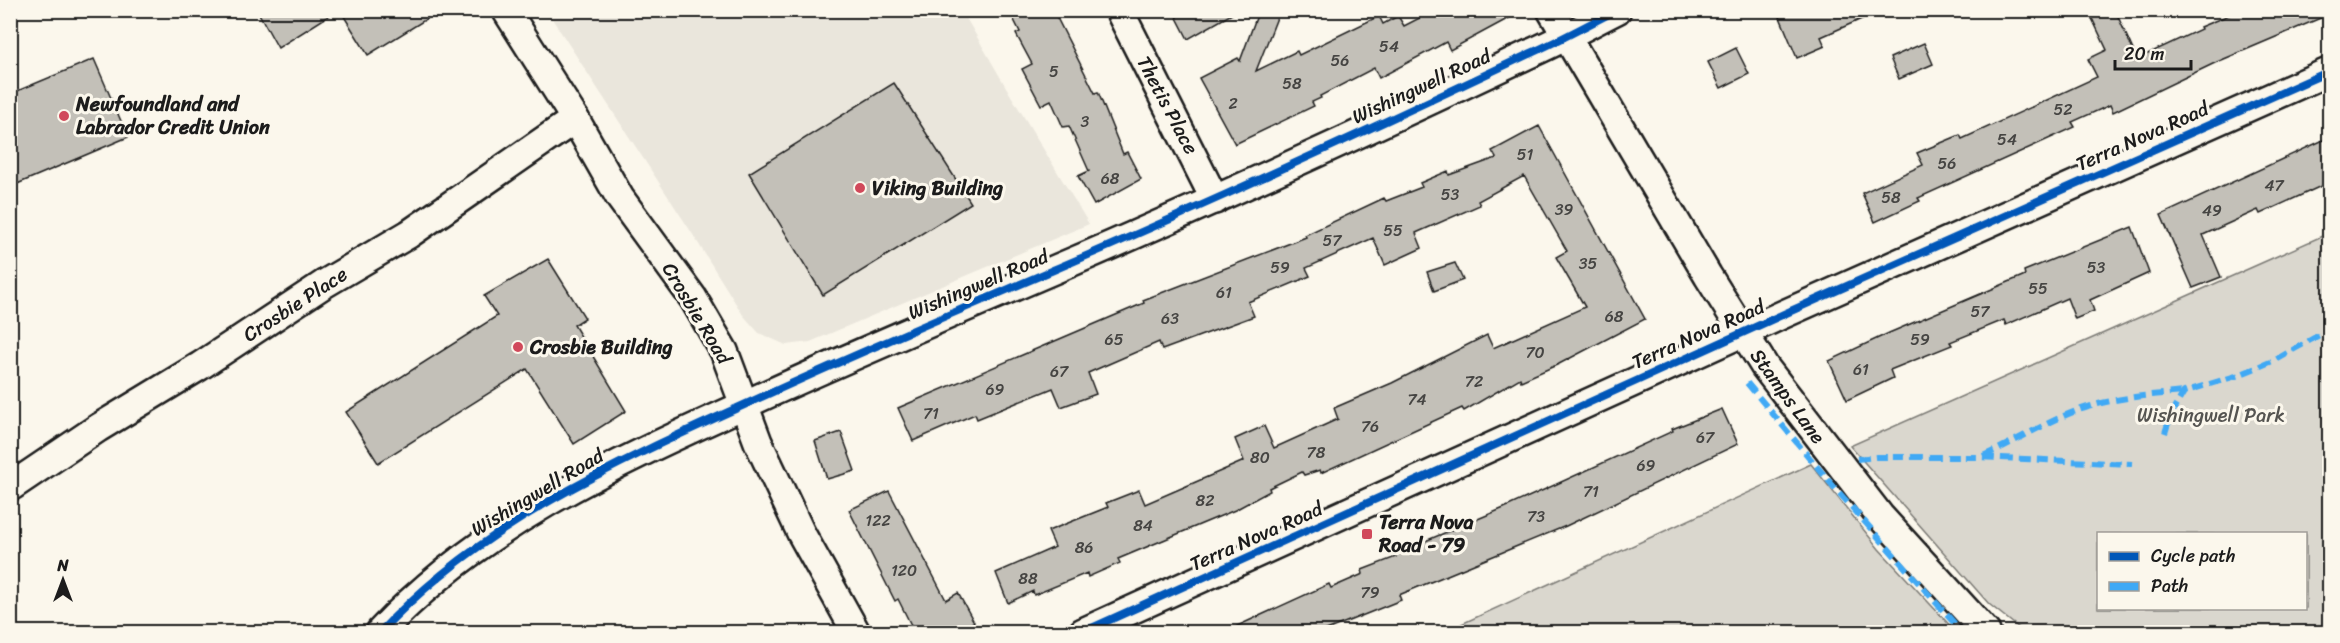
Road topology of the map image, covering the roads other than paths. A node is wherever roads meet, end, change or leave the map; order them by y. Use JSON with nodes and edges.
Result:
{"nodes":[{"id":1,"x":506,"y":10,"type":"edge"},
{"id":2,"x":1119,"y":10,"type":"edge"},
{"id":3,"x":1551,"y":10,"type":"edge"},
{"id":4,"x":1617,"y":10,"type":"edge"},
{"id":5,"x":1565,"y":36,"type":"junction"},
{"id":6,"x":2330,"y":71,"type":"edge"},
{"id":7,"x":575,"y":119,"type":"junction"},
{"id":8,"x":1215,"y":200,"type":"junction"},
{"id":9,"x":1743,"y":332,"type":"junction"},
{"id":10,"x":745,"y":404,"type":"junction"},
{"id":11,"x":12,"y":486,"type":"dead end"},
{"id":12,"x":380,"y":633,"type":"edge"},
{"id":13,"x":856,"y":633,"type":"edge"},
{"id":14,"x":1083,"y":633,"type":"edge"},
{"id":15,"x":1986,"y":633,"type":"edge"}],
"edges":[{"from":1,"to":7,"type":"street","name":"Crosbie Road"},
{"from":2,"to":8,"type":"street","name":"Thetis Place"},
{"from":3,"to":5,"type":"street","name":"Stamps Lane"},
{"from":4,"to":5,"type":"street","name":"Wishingwell Road"},
{"from":5,"to":8,"type":"street","name":"Wishingwell Road"},
{"from":5,"to":9,"type":"street","name":"Stamps Lane"},
{"from":6,"to":9,"type":"street","name":"Terra Nova Road"},
{"from":7,"to":10,"type":"street","name":"Crosbie Road"},
{"from":7,"to":11,"type":"street","name":"Crosbie Place"},
{"from":8,"to":10,"type":"street","name":"Wishingwell Road"},
{"from":9,"to":14,"type":"street","name":"Terra Nova Road"},
{"from":9,"to":15,"type":"street","name":"Stamps Lane"},
{"from":10,"to":12,"type":"street","name":"Wishingwell Road"},
{"from":10,"to":13,"type":"street","name":"Crosbie Road"}]}
